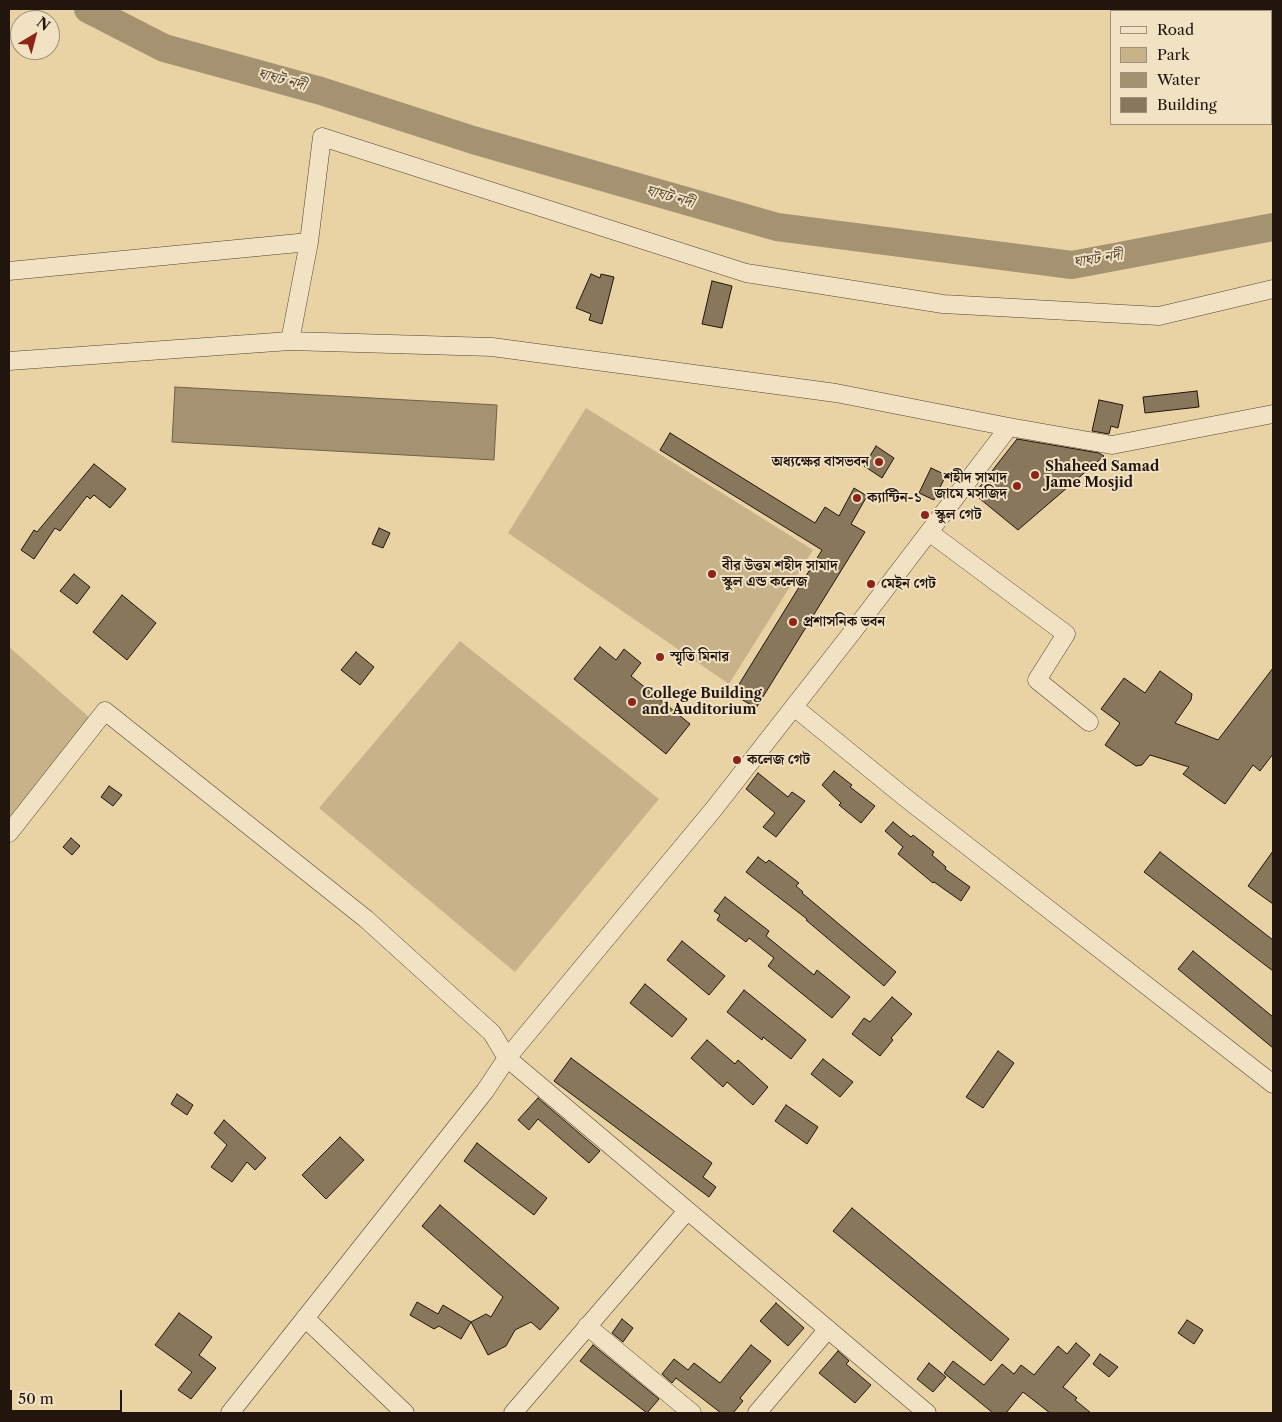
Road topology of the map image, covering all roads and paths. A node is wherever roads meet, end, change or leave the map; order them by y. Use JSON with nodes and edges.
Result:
{"nodes":[{"id":1,"x":309,"y":242,"type":"junction"},
{"id":2,"x":9,"y":271,"type":"edge"},
{"id":3,"x":1273,"y":289,"type":"edge"},
{"id":4,"x":290,"y":341,"type":"junction"},
{"id":5,"x":9,"y":361,"type":"edge"},
{"id":6,"x":1273,"y":414,"type":"edge"},
{"id":7,"x":1009,"y":427,"type":"junction"},
{"id":8,"x":929,"y":532,"type":"junction"},
{"id":9,"x":794,"y":707,"type":"junction"},
{"id":10,"x":1089,"y":722,"type":"dead end"},
{"id":11,"x":9,"y":833,"type":"edge"},
{"id":12,"x":507,"y":1058,"type":"junction"},
{"id":13,"x":1273,"y":1084,"type":"edge"},
{"id":14,"x":687,"y":1211,"type":"junction"},
{"id":15,"x":305,"y":1318,"type":"junction"},
{"id":16,"x":587,"y":1326,"type":"junction"},
{"id":17,"x":828,"y":1329,"type":"junction"},
{"id":18,"x":230,"y":1413,"type":"edge"},
{"id":19,"x":405,"y":1413,"type":"edge"},
{"id":20,"x":513,"y":1413,"type":"edge"},
{"id":21,"x":692,"y":1413,"type":"edge"},
{"id":22,"x":757,"y":1413,"type":"edge"},
{"id":23,"x":927,"y":1413,"type":"edge"}],
"edges":[{"from":1,"to":2,"type":"street"},
{"from":1,"to":3,"type":"street"},
{"from":1,"to":4,"type":"street"},
{"from":4,"to":5,"type":"street"},
{"from":4,"to":7,"type":"street"},
{"from":6,"to":7,"type":"street"},
{"from":7,"to":8,"type":"street"},
{"from":8,"to":9,"type":"street"},
{"from":8,"to":10,"type":"street"},
{"from":9,"to":12,"type":"street"},
{"from":9,"to":13,"type":"street"},
{"from":11,"to":12,"type":"street"},
{"from":12,"to":14,"type":"street"},
{"from":12,"to":15,"type":"street"},
{"from":14,"to":16,"type":"street"},
{"from":14,"to":17,"type":"street"},
{"from":15,"to":18,"type":"street"},
{"from":15,"to":19,"type":"street"},
{"from":16,"to":20,"type":"street"},
{"from":16,"to":21,"type":"street"},
{"from":17,"to":22,"type":"street"},
{"from":17,"to":23,"type":"street"}]}
